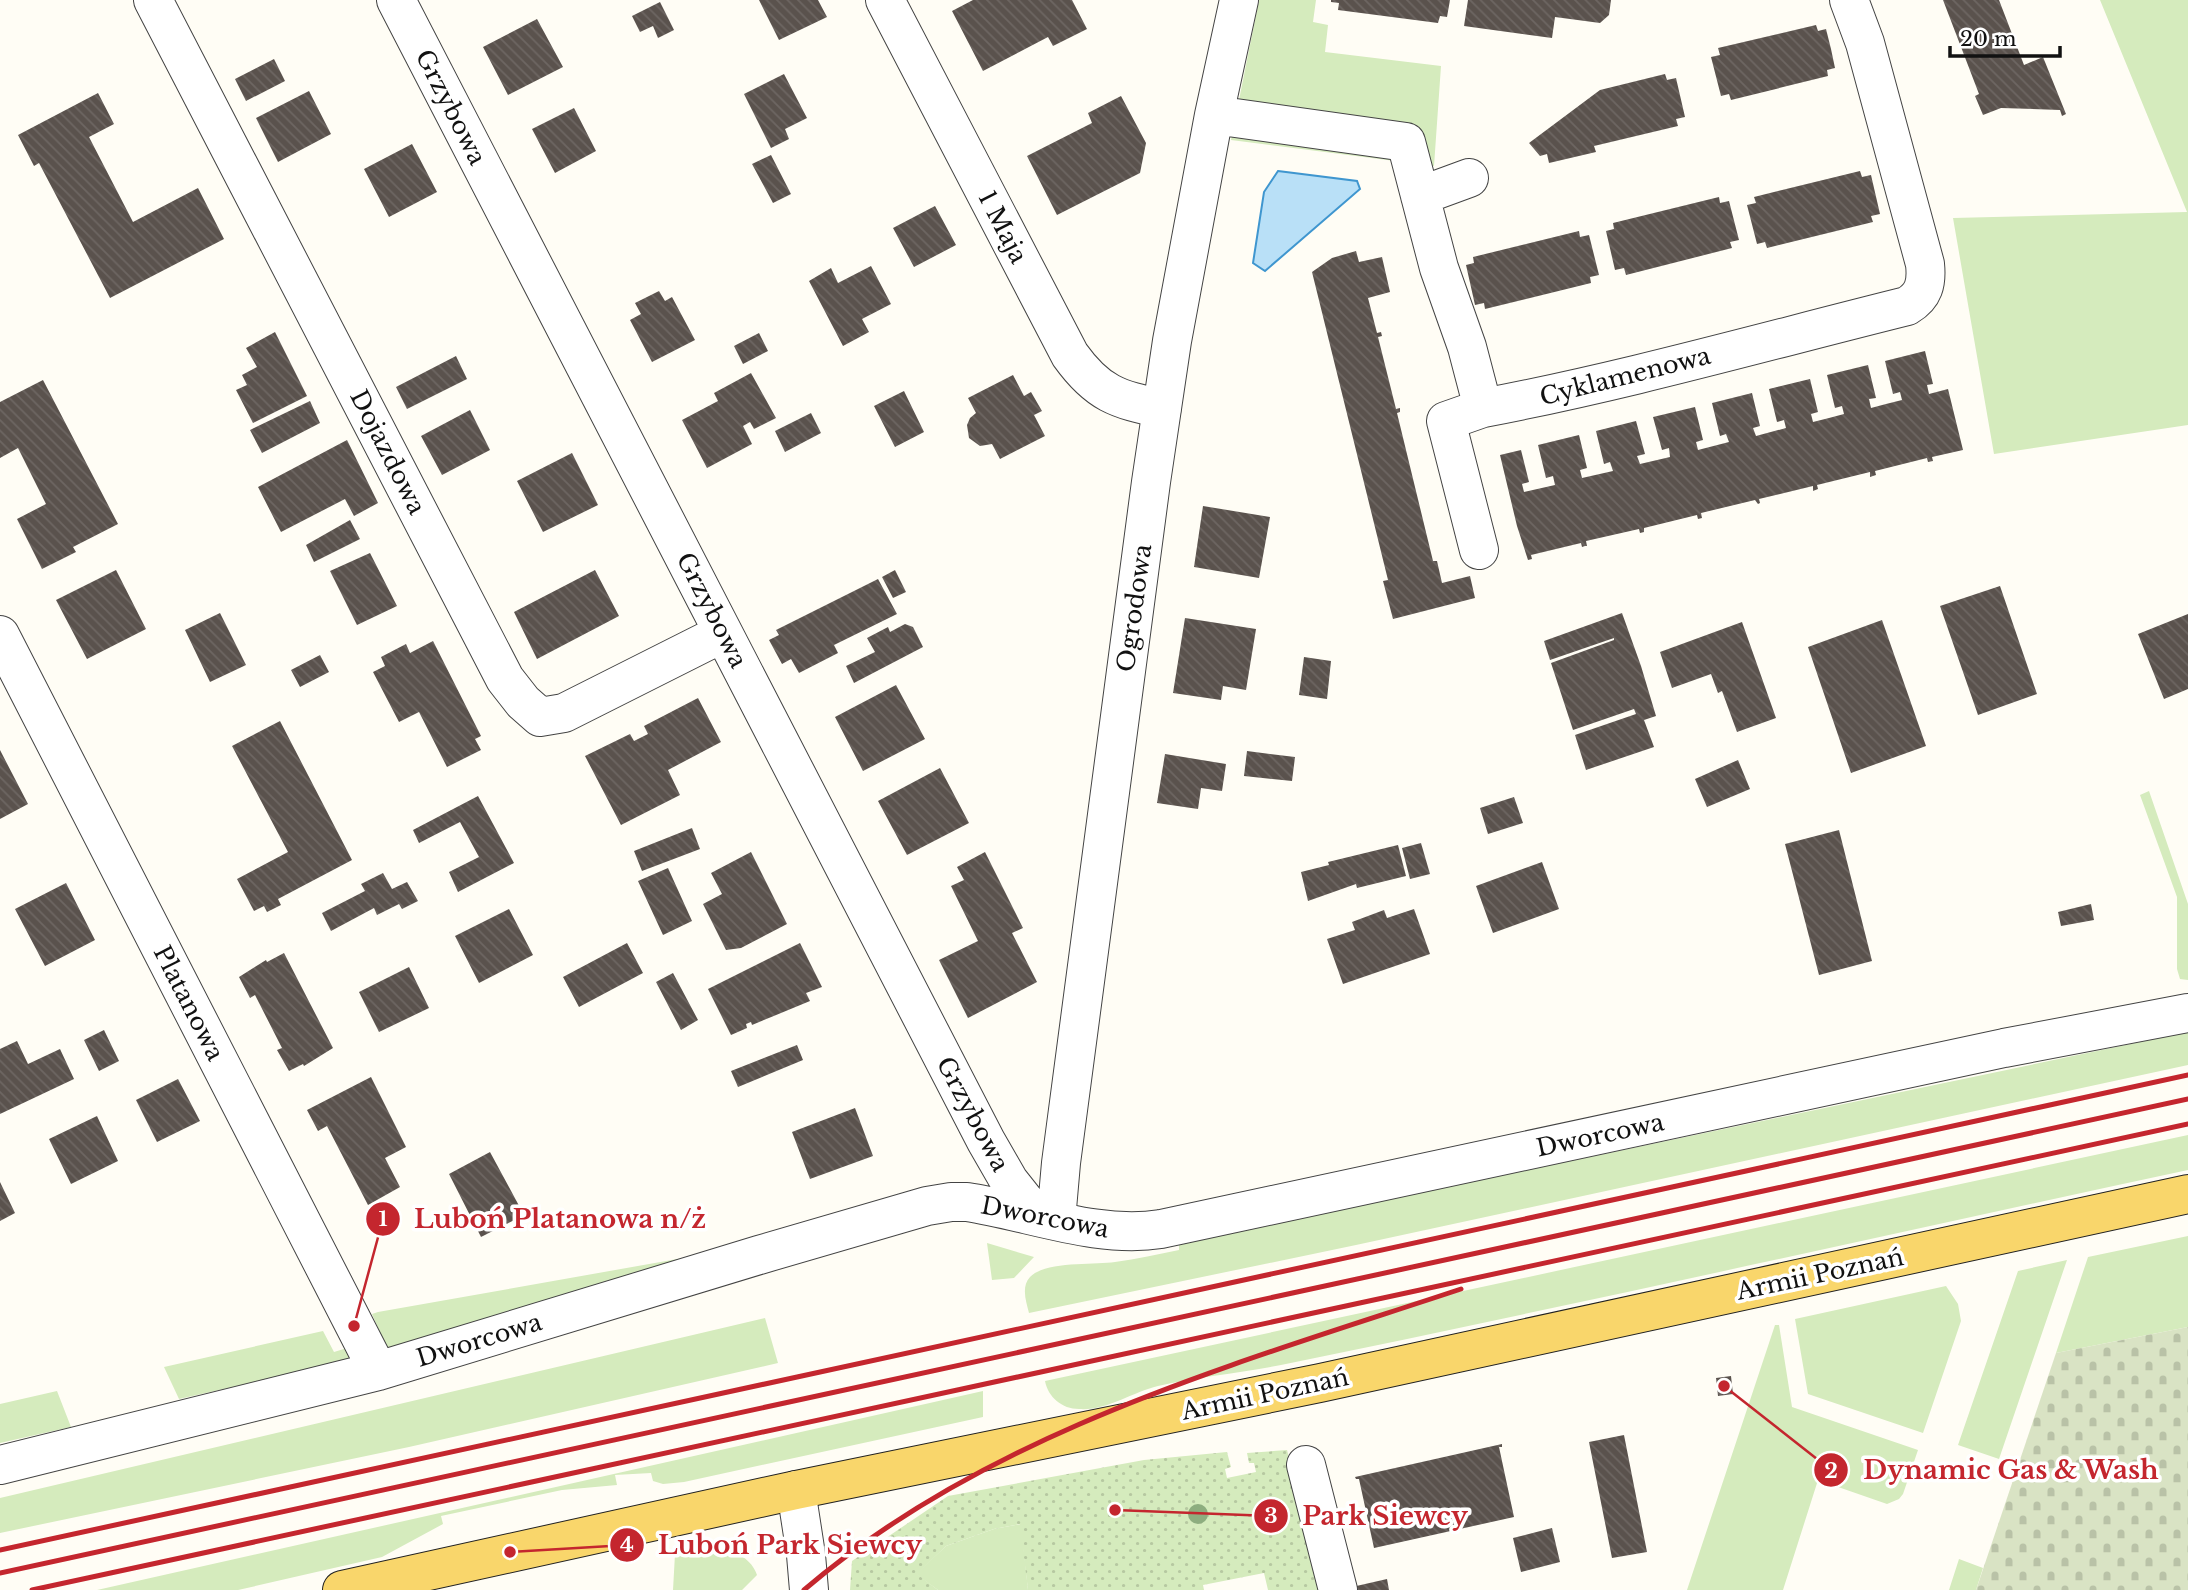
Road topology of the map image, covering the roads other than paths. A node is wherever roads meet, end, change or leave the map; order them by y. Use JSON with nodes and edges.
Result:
{"nodes":[{"id":1,"x":153,"y":0,"type":"edge"},
{"id":2,"x":396,"y":0,"type":"edge"},
{"id":3,"x":885,"y":0,"type":"edge"},
{"id":4,"x":1239,"y":0,"type":"edge"},
{"id":5,"x":1849,"y":0,"type":"edge"},
{"id":6,"x":1214,"y":115,"type":"junction"},
{"id":7,"x":1469,"y":178,"type":"dead end"},
{"id":8,"x":1420,"y":196,"type":"junction"},
{"id":9,"x":1483,"y":408,"type":"junction"},
{"id":10,"x":1162,"y":409,"type":"junction"},
{"id":11,"x":1479,"y":550,"type":"dead end"},
{"id":12,"x":723,"y":634,"type":"junction"},
{"id":13,"x":0,"y":635,"type":"edge"},
{"id":14,"x":2188,"y":1013,"type":"edge"},
{"id":15,"x":2188,"y":1194,"type":"edge"},
{"id":16,"x":1046,"y":1217,"type":"junction"},
{"id":17,"x":378,"y":1371,"type":"junction"},
{"id":18,"x":0,"y":1465,"type":"edge"},
{"id":19,"x":1306,"y":1465,"type":"dead end"},
{"id":20,"x":796,"y":1490,"type":"junction"},
{"id":21,"x":342,"y":1590,"type":"edge"},
{"id":22,"x":809,"y":1590,"type":"edge"},
{"id":23,"x":1338,"y":1590,"type":"edge"}],
"edges":[{"from":1,"to":12,"type":"street","name":"Dojazdowa"},
{"from":2,"to":12,"type":"street","name":"Grzybowa"},
{"from":3,"to":10,"type":"street","name":"1 Maja"},
{"from":4,"to":6,"type":"street","name":"Ogrodowa"},
{"from":5,"to":9,"type":"street","name":"Cyklamenowa"},
{"from":6,"to":8,"type":"street"},
{"from":6,"to":10,"type":"street","name":"Ogrodowa"},
{"from":7,"to":8,"type":"street"},
{"from":8,"to":9,"type":"street"},
{"from":9,"to":11,"type":"street"},
{"from":10,"to":16,"type":"street","name":"Ogrodowa"},
{"from":12,"to":16,"type":"street","name":"Grzybowa"},
{"from":13,"to":17,"type":"street","name":"Platanowa"},
{"from":14,"to":16,"type":"street","name":"Dworcowa"},
{"from":15,"to":20,"type":"main road","name":"Armii Poznań"},
{"from":16,"to":17,"type":"street","name":"Dworcowa"},
{"from":17,"to":18,"type":"street","name":"Dworcowa"},
{"from":19,"to":23,"type":"street"},
{"from":20,"to":21,"type":"main road","name":"Armii Poznań"},
{"from":20,"to":22,"type":"street"}]}
